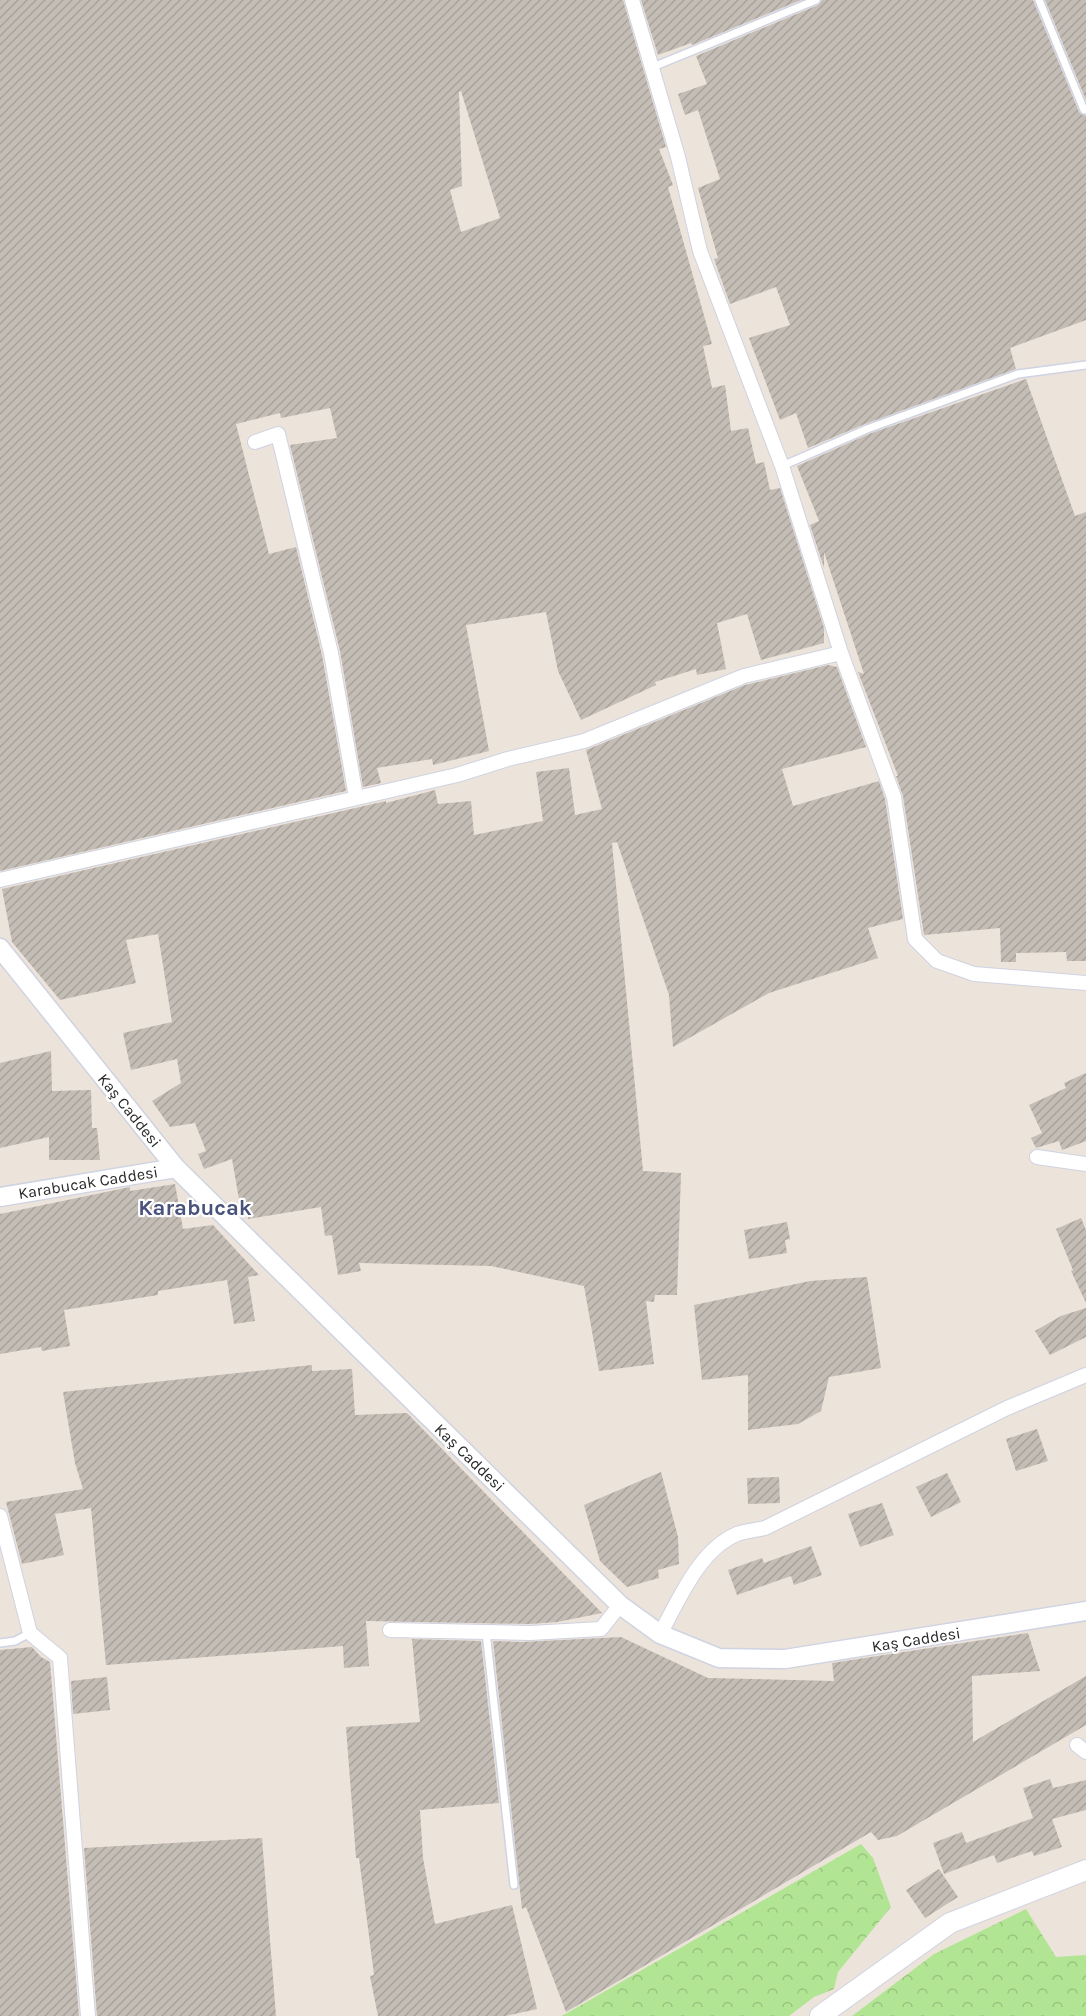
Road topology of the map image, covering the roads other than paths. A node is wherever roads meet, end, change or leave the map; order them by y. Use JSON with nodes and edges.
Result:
{"nodes":[{"id":1,"x":632,"y":0,"type":"edge"},
{"id":2,"x":816,"y":0,"type":"edge"},
{"id":3,"x":1039,"y":0,"type":"edge"},
{"id":4,"x":653,"y":67,"type":"junction"},
{"id":5,"x":1086,"y":110,"type":"edge"},
{"id":6,"x":1086,"y":364,"type":"edge"},
{"id":7,"x":255,"y":442,"type":"dead end"},
{"id":8,"x":782,"y":466,"type":"junction"},
{"id":9,"x":841,"y":653,"type":"junction"},
{"id":10,"x":356,"y":797,"type":"junction"},
{"id":11,"x":0,"y":880,"type":"edge"},
{"id":12,"x":0,"y":948,"type":"edge"},
{"id":13,"x":1086,"y":983,"type":"edge"},
{"id":14,"x":1037,"y":1157,"type":"dead end"},
{"id":15,"x":1086,"y":1164,"type":"edge"},
{"id":16,"x":176,"y":1168,"type":"junction"},
{"id":17,"x":0,"y":1197,"type":"edge"},
{"id":18,"x":1086,"y":1375,"type":"edge"},
{"id":19,"x":0,"y":1516,"type":"edge"},
{"id":20,"x":620,"y":1605,"type":"junction"},
{"id":21,"x":1086,"y":1611,"type":"edge"},
{"id":22,"x":390,"y":1630,"type":"dead end"},
{"id":23,"x":486,"y":1632,"type":"junction"},
{"id":24,"x":30,"y":1633,"type":"junction"},
{"id":25,"x":660,"y":1634,"type":"junction"},
{"id":26,"x":0,"y":1643,"type":"edge"},
{"id":27,"x":1086,"y":1870,"type":"edge"},
{"id":28,"x":514,"y":1885,"type":"dead end"},
{"id":29,"x":88,"y":2016,"type":"edge"},
{"id":30,"x":820,"y":2016,"type":"edge"}],
"edges":[{"from":1,"to":4,"type":"street"},
{"from":2,"to":4,"type":"lane"},
{"from":3,"to":5,"type":"lane"},
{"from":4,"to":8,"type":"street"},
{"from":6,"to":8,"type":"lane"},
{"from":7,"to":10,"type":"street"},
{"from":8,"to":9,"type":"street"},
{"from":9,"to":10,"type":"street"},
{"from":9,"to":13,"type":"street"},
{"from":10,"to":11,"type":"street"},
{"from":12,"to":16,"type":"street","name":"Kaş Caddesi"},
{"from":14,"to":15,"type":"street"},
{"from":16,"to":17,"type":"street","name":"Karabucak Caddesi"},
{"from":16,"to":20,"type":"street","name":"Kaş Caddesi"},
{"from":18,"to":25,"type":"street"},
{"from":19,"to":24,"type":"street"},
{"from":20,"to":23,"type":"street"},
{"from":20,"to":25,"type":"street","name":"Kaş Caddesi"},
{"from":21,"to":25,"type":"street","name":"Kaş Caddesi"},
{"from":22,"to":23,"type":"street"},
{"from":23,"to":28,"type":"lane"},
{"from":24,"to":26,"type":"lane"},
{"from":24,"to":29,"type":"street"},
{"from":27,"to":30,"type":"main road"}]}
